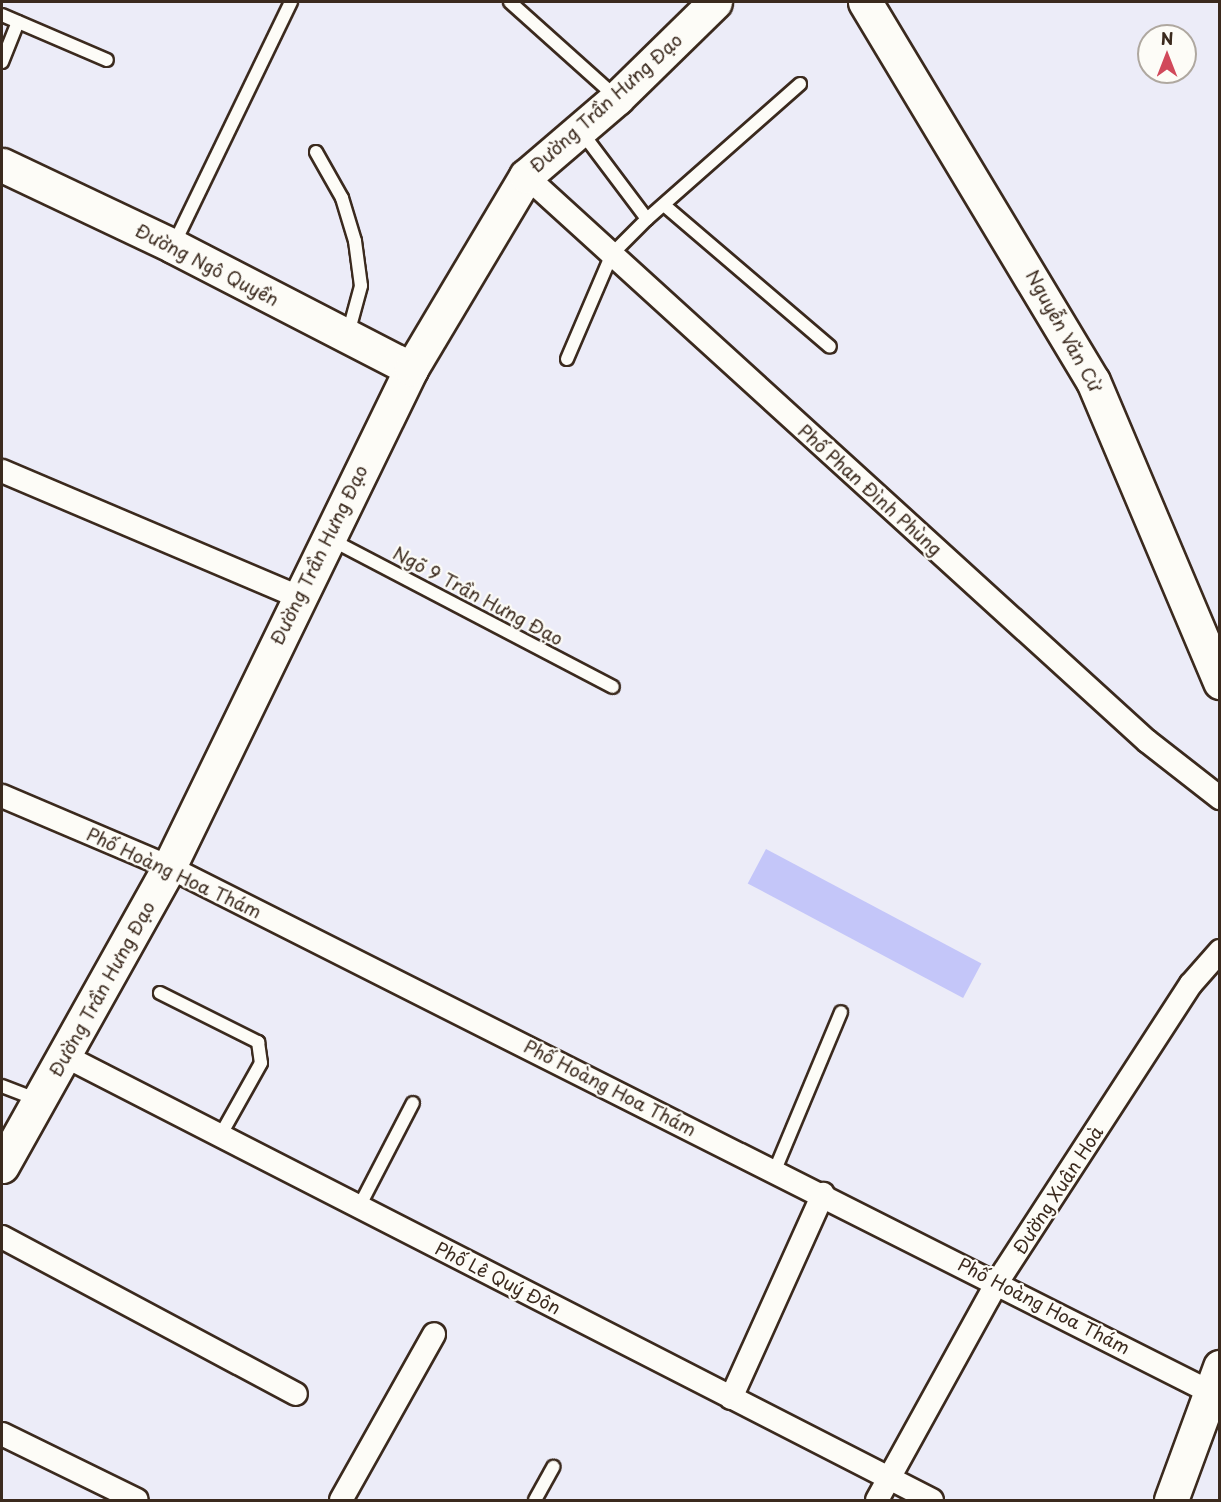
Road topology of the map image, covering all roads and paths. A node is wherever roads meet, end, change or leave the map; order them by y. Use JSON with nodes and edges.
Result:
{"nodes":[{"id":1,"x":291,"y":2,"type":"edge"},
{"id":2,"x":510,"y":2,"type":"edge"},
{"id":3,"x":714,"y":2,"type":"edge"},
{"id":4,"x":865,"y":2,"type":"edge"},
{"id":5,"x":2,"y":15,"type":"edge"},
{"id":6,"x":18,"y":22,"type":"junction"},
{"id":7,"x":107,"y":60,"type":"dead end"},
{"id":8,"x":2,"y":62,"type":"edge"},
{"id":9,"x":800,"y":84,"type":"dead end"},
{"id":10,"x":617,"y":98,"type":"junction"},
{"id":11,"x":578,"y":127,"type":"junction"},
{"id":12,"x":316,"y":152,"type":"dead end"},
{"id":13,"x":2,"y":165,"type":"edge"},
{"id":14,"x":526,"y":176,"type":"junction"},
{"id":15,"x":664,"y":205,"type":"junction"},
{"id":16,"x":647,"y":219,"type":"junction"},
{"id":17,"x":173,"y":246,"type":"junction"},
{"id":18,"x":612,"y":254,"type":"junction"},
{"id":19,"x":347,"y":336,"type":"junction"},
{"id":20,"x":830,"y":347,"type":"dead end"},
{"id":21,"x":567,"y":358,"type":"dead end"},
{"id":22,"x":411,"y":369,"type":"junction"},
{"id":23,"x":2,"y":471,"type":"edge"},
{"id":24,"x":327,"y":537,"type":"junction"},
{"id":25,"x":297,"y":596,"type":"junction"},
{"id":26,"x":1220,"y":682,"type":"edge"},
{"id":27,"x":613,"y":687,"type":"dead end"},
{"id":28,"x":2,"y":796,"type":"edge"},
{"id":29,"x":1220,"y":798,"type":"edge"},
{"id":30,"x":169,"y":867,"type":"junction"},
{"id":31,"x":1220,"y":951,"type":"edge"},
{"id":32,"x":160,"y":993,"type":"dead end"},
{"id":33,"x":840,"y":1012,"type":"dead end"},
{"id":34,"x":64,"y":1056,"type":"junction"},
{"id":35,"x":2,"y":1086,"type":"edge"},
{"id":36,"x":40,"y":1100,"type":"junction"},
{"id":37,"x":413,"y":1103,"type":"dead end"},
{"id":38,"x":220,"y":1136,"type":"junction"},
{"id":39,"x":2,"y":1166,"type":"edge"},
{"id":40,"x":775,"y":1170,"type":"junction"},
{"id":41,"x":823,"y":1194,"type":"junction"},
{"id":42,"x":359,"y":1207,"type":"junction"},
{"id":43,"x":2,"y":1237,"type":"edge"},
{"id":44,"x":998,"y":1281,"type":"junction"},
{"id":45,"x":434,"y":1334,"type":"dead end"},
{"id":46,"x":1216,"y":1380,"type":"edge"},
{"id":47,"x":296,"y":1394,"type":"dead end"},
{"id":48,"x":731,"y":1398,"type":"junction"},
{"id":49,"x":2,"y":1434,"type":"edge"},
{"id":50,"x":553,"y":1467,"type":"dead end"},
{"id":51,"x":891,"y":1480,"type":"junction"},
{"id":52,"x":137,"y":1500,"type":"edge"},
{"id":53,"x":341,"y":1500,"type":"edge"},
{"id":54,"x":535,"y":1500,"type":"edge"},
{"id":55,"x":877,"y":1500,"type":"edge"},
{"id":56,"x":932,"y":1500,"type":"edge"},
{"id":57,"x":1171,"y":1500,"type":"edge"}],
"edges":[{"from":1,"to":17,"type":"lane"},
{"from":2,"to":10,"type":"lane"},
{"from":3,"to":10,"type":"street","name":"Đường Trần Hưng Đạo"},
{"from":4,"to":26,"type":"street","name":"Nguyễn Văn Cừ"},
{"from":5,"to":6,"type":"lane"},
{"from":6,"to":7,"type":"lane"},
{"from":6,"to":8,"type":"lane"},
{"from":9,"to":15,"type":"lane"},
{"from":10,"to":11,"type":"street","name":"Đường Trần Hưng Đạo"},
{"from":11,"to":14,"type":"street","name":"Đường Trần Hưng Đạo"},
{"from":11,"to":16,"type":"lane"},
{"from":12,"to":19,"type":"lane"},
{"from":13,"to":17,"type":"street","name":"Đường Ngô Quyền"},
{"from":14,"to":18,"type":"street","name":"Phố Phan Đình Phùng"},
{"from":14,"to":22,"type":"street","name":"Đường Trần Hưng Đạo"},
{"from":15,"to":16,"type":"lane"},
{"from":15,"to":20,"type":"lane"},
{"from":16,"to":18,"type":"lane"},
{"from":17,"to":19,"type":"street","name":"Đường Ngô Quyền"},
{"from":18,"to":21,"type":"lane"},
{"from":18,"to":29,"type":"street","name":"Phố Phan Đình Phùng"},
{"from":19,"to":22,"type":"street","name":"Đường Ngô Quyền"},
{"from":22,"to":24,"type":"street","name":"Đường Trần Hưng Đạo"},
{"from":23,"to":25,"type":"street"},
{"from":24,"to":25,"type":"street","name":"Đường Trần Hưng Đạo"},
{"from":24,"to":27,"type":"lane","name":"Ngõ 9 Trần Hưng Đạo"},
{"from":25,"to":30,"type":"street","name":"Đường Trần Hưng Đạo"},
{"from":28,"to":30,"type":"street","name":"Phố Hoàng Hoa Thám"},
{"from":30,"to":34,"type":"street","name":"Đường Trần Hưng Đạo"},
{"from":30,"to":40,"type":"street","name":"Phố Hoàng Hoa Thám"},
{"from":31,"to":44,"type":"street","name":"Đường Xuân Hoà"},
{"from":32,"to":38,"type":"lane"},
{"from":33,"to":40,"type":"lane"},
{"from":34,"to":36,"type":"street","name":"Đường Trần Hưng Đạo"},
{"from":34,"to":38,"type":"street","name":"Phố Lê Quý Đôn"},
{"from":35,"to":36,"type":"lane"},
{"from":36,"to":39,"type":"street","name":"Đường Trần Hưng Đạo"},
{"from":37,"to":42,"type":"lane"},
{"from":38,"to":42,"type":"street","name":"Phố Lê Quý Đôn"},
{"from":40,"to":41,"type":"street","name":"Phố Hoàng Hoa Thám"},
{"from":41,"to":44,"type":"street","name":"Phố Hoàng Hoa Thám"},
{"from":41,"to":48,"type":"street"},
{"from":42,"to":48,"type":"street","name":"Phố Lê Quý Đôn"},
{"from":43,"to":47,"type":"street"},
{"from":44,"to":46,"type":"street","name":"Phố Hoàng Hoa Thám"},
{"from":44,"to":51,"type":"street","name":"Đường Xuân Hoà"},
{"from":45,"to":53,"type":"street"},
{"from":46,"to":57,"type":"street"},
{"from":48,"to":51,"type":"street","name":"Phố Lê Quý Đôn"},
{"from":49,"to":52,"type":"street"},
{"from":50,"to":54,"type":"lane"},
{"from":51,"to":55,"type":"street","name":"Đường Xuân Hoà"},
{"from":51,"to":56,"type":"street","name":"Phố Lê Quý Đôn"}]}
